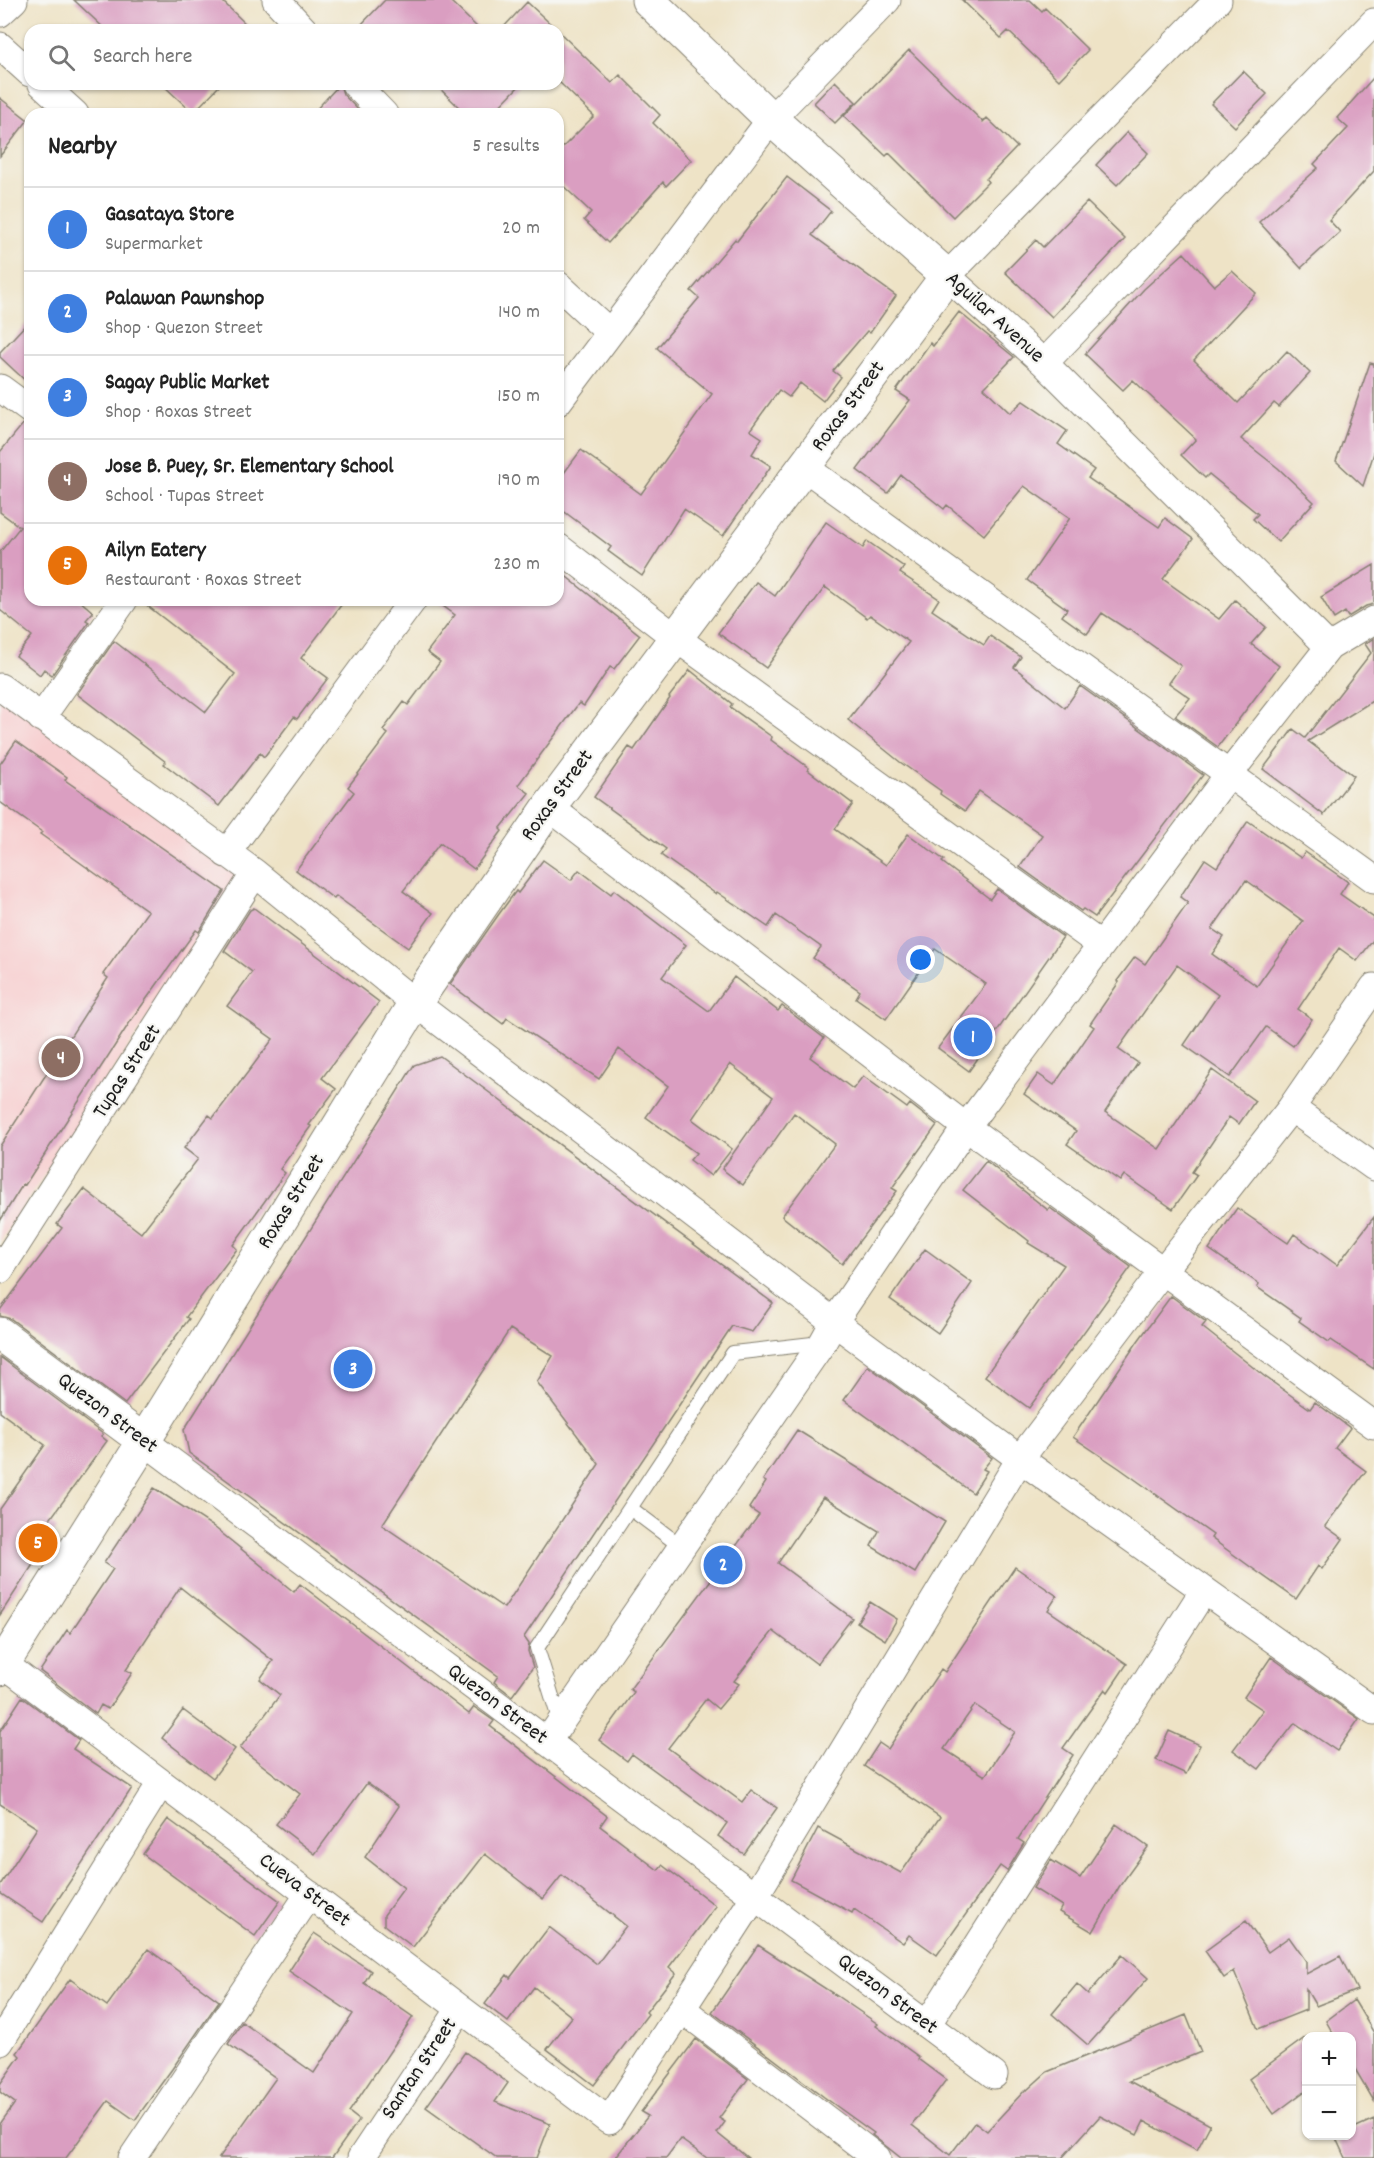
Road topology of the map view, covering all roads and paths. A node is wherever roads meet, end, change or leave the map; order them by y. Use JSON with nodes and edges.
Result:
{"nodes":[{"id":1,"x":14,"y":0,"type":"edge"},
{"id":2,"x":276,"y":0,"type":"edge"},
{"id":3,"x":648,"y":0,"type":"edge"},
{"id":4,"x":887,"y":0,"type":"edge"},
{"id":5,"x":1218,"y":0,"type":"edge"},
{"id":6,"x":0,"y":13,"type":"edge"},
{"id":7,"x":1374,"y":22,"type":"edge"},
{"id":8,"x":298,"y":24,"type":"edge"},
{"id":9,"x":0,"y":46,"type":"edge"},
{"id":10,"x":24,"y":68,"type":"edge"},
{"id":11,"x":49,"y":90,"type":"edge"},
{"id":12,"x":361,"y":90,"type":"edge"},
{"id":13,"x":68,"y":108,"type":"edge"},
{"id":14,"x":378,"y":108,"type":"edge"},
{"id":15,"x":771,"y":118,"type":"junction"},
{"id":16,"x":947,"y":276,"type":"junction"},
{"id":17,"x":564,"y":291,"type":"edge"},
{"id":18,"x":609,"y":332,"type":"junction"},
{"id":19,"x":1044,"y":363,"type":"junction"},
{"id":20,"x":0,"y":388,"type":"edge"},
{"id":21,"x":564,"y":394,"type":"edge"},
{"id":22,"x":24,"y":406,"type":"edge"},
{"id":23,"x":804,"y":467,"type":"junction"},
{"id":24,"x":564,"y":552,"type":"edge"},
{"id":25,"x":120,"y":606,"type":"edge"},
{"id":26,"x":409,"y":606,"type":"edge"},
{"id":27,"x":1374,"y":620,"type":"edge"},
{"id":28,"x":676,"y":638,"type":"junction"},
{"id":29,"x":1329,"y":648,"type":"junction"},
{"id":30,"x":0,"y":687,"type":"edge"},
{"id":31,"x":41,"y":718,"type":"junction"},
{"id":32,"x":1229,"y":774,"type":"junction"},
{"id":33,"x":549,"y":807,"type":"junction"},
{"id":34,"x":226,"y":854,"type":"junction"},
{"id":35,"x":255,"y":873,"type":"junction"},
{"id":36,"x":1374,"y":879,"type":"edge"},
{"id":37,"x":1101,"y":945,"type":"junction"},
{"id":38,"x":1374,"y":987,"type":"edge"},
{"id":39,"x":415,"y":1003,"type":"junction"},
{"id":40,"x":1291,"y":1108,"type":"junction"},
{"id":41,"x":966,"y":1127,"type":"junction"},
{"id":42,"x":1374,"y":1167,"type":"edge"},
{"id":43,"x":0,"y":1270,"type":"edge"},
{"id":44,"x":1162,"y":1272,"type":"junction"},
{"id":45,"x":828,"y":1332,"type":"junction"},
{"id":46,"x":0,"y":1334,"type":"edge"},
{"id":47,"x":1374,"y":1425,"type":"edge"},
{"id":48,"x":144,"y":1441,"type":"junction"},
{"id":49,"x":1020,"y":1459,"type":"junction"},
{"id":50,"x":630,"y":1508,"type":"junction"},
{"id":51,"x":682,"y":1547,"type":"junction"},
{"id":52,"x":1204,"y":1590,"type":"junction"},
{"id":53,"x":1,"y":1665,"type":"edge"},
{"id":54,"x":1374,"y":1711,"type":"edge"},
{"id":55,"x":554,"y":1733,"type":"junction"},
{"id":56,"x":161,"y":1783,"type":"junction"},
{"id":57,"x":309,"y":1894,"type":"junction"},
{"id":58,"x":755,"y":1896,"type":"junction"},
{"id":59,"x":682,"y":2008,"type":"junction"},
{"id":60,"x":460,"y":2009,"type":"junction"},
{"id":61,"x":927,"y":2025,"type":"junction"},
{"id":62,"x":0,"y":2042,"type":"edge"},
{"id":63,"x":994,"y":2075,"type":"dead end"},
{"id":64,"x":132,"y":2158,"type":"edge"},
{"id":65,"x":361,"y":2158,"type":"edge"},
{"id":66,"x":877,"y":2158,"type":"edge"}],
"edges":[{"from":1,"to":6,"type":"street"},
{"from":2,"to":8,"type":"street"},
{"from":3,"to":15,"type":"street","name":"Aguilar Avenue"},
{"from":4,"to":15,"type":"street"},
{"from":5,"to":16,"type":"street","name":"Roxas Street"},
{"from":7,"to":19,"type":"street"},
{"from":9,"to":10,"type":"street"},
{"from":11,"to":13,"type":"street"},
{"from":12,"to":14,"type":"street"},
{"from":15,"to":16,"type":"street","name":"Aguilar Avenue"},
{"from":15,"to":18,"type":"street"},
{"from":16,"to":19,"type":"street","name":"Aguilar Avenue"},
{"from":16,"to":23,"type":"street","name":"Roxas Street"},
{"from":17,"to":18,"type":"street"},
{"from":18,"to":21,"type":"street"},
{"from":19,"to":29,"type":"street","name":"Aguilar Avenue"},
{"from":20,"to":22,"type":"street"},
{"from":23,"to":28,"type":"street","name":"Roxas Street"},
{"from":23,"to":32,"type":"street"},
{"from":24,"to":28,"type":"street"},
{"from":25,"to":31,"type":"street"},
{"from":26,"to":34,"type":"street"},
{"from":27,"to":29,"type":"street"},
{"from":28,"to":33,"type":"street","name":"Roxas Street"},
{"from":28,"to":37,"type":"street"},
{"from":29,"to":32,"type":"street"},
{"from":30,"to":31,"type":"street"},
{"from":31,"to":34,"type":"street"},
{"from":32,"to":36,"type":"street"},
{"from":32,"to":37,"type":"street"},
{"from":33,"to":39,"type":"street","name":"Roxas Street"},
{"from":33,"to":41,"type":"street"},
{"from":34,"to":35,"type":"street"},
{"from":35,"to":39,"type":"street"},
{"from":35,"to":43,"type":"street","name":"Tupas Street"},
{"from":37,"to":41,"type":"street"},
{"from":38,"to":40,"type":"street"},
{"from":39,"to":45,"type":"street"},
{"from":39,"to":48,"type":"street","name":"Roxas Street"},
{"from":40,"to":42,"type":"street"},
{"from":40,"to":44,"type":"street"},
{"from":41,"to":44,"type":"street"},
{"from":41,"to":45,"type":"street"},
{"from":44,"to":47,"type":"street"},
{"from":44,"to":49,"type":"street"},
{"from":45,"to":49,"type":"street"},
{"from":45,"to":50,"type":"lane"},
{"from":45,"to":51,"type":"street"},
{"from":46,"to":48,"type":"street","name":"Quezon Street"},
{"from":48,"to":53,"type":"street","name":"Roxas Street"},
{"from":48,"to":55,"type":"street","name":"Quezon Street"},
{"from":49,"to":52,"type":"street"},
{"from":49,"to":58,"type":"street"},
{"from":50,"to":51,"type":"lane"},
{"from":50,"to":55,"type":"lane"},
{"from":51,"to":55,"type":"street"},
{"from":52,"to":54,"type":"street"},
{"from":52,"to":61,"type":"street"},
{"from":53,"to":56,"type":"street","name":"Cueva Street"},
{"from":55,"to":58,"type":"street","name":"Quezon Street"},
{"from":56,"to":57,"type":"street","name":"Cueva Street"},
{"from":56,"to":62,"type":"street"},
{"from":57,"to":60,"type":"street","name":"Cueva Street"},
{"from":57,"to":64,"type":"street"},
{"from":58,"to":59,"type":"street"},
{"from":58,"to":61,"type":"street","name":"Quezon Street"},
{"from":59,"to":60,"type":"street","name":"Cueva Street"},
{"from":59,"to":66,"type":"street"},
{"from":60,"to":65,"type":"street","name":"Santan Street"},
{"from":61,"to":63,"type":"street","name":"Quezon Street"}]}
